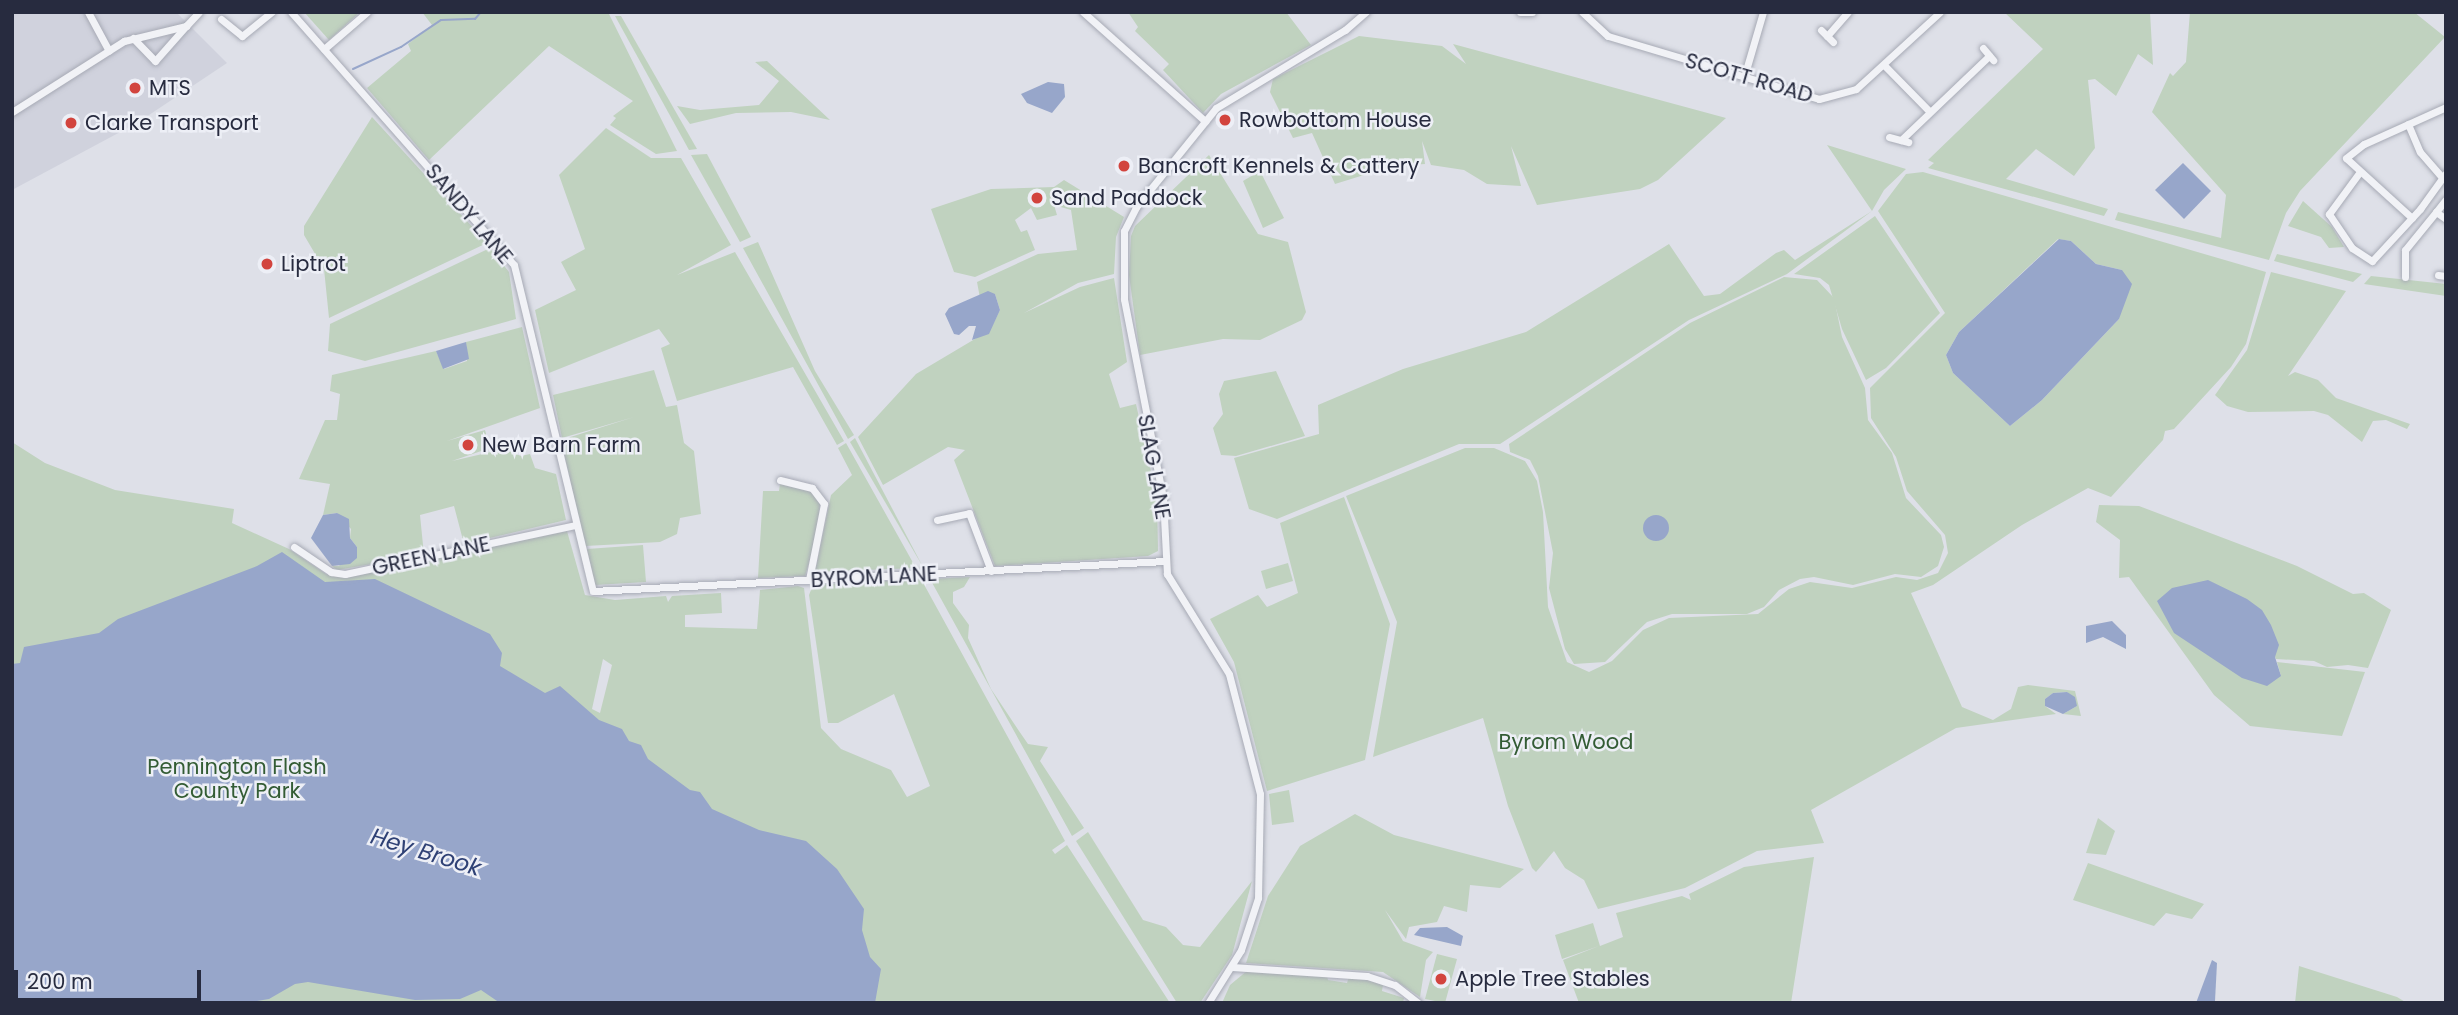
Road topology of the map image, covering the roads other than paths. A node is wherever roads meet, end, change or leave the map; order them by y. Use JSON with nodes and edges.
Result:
{"nodes":[{"id":1,"x":88,"y":12,"type":"edge"},
{"id":2,"x":199,"y":12,"type":"edge"},
{"id":3,"x":272,"y":12,"type":"edge"},
{"id":4,"x":290,"y":12,"type":"edge"},
{"id":5,"x":367,"y":12,"type":"edge"},
{"id":6,"x":1083,"y":12,"type":"edge"},
{"id":7,"x":1366,"y":12,"type":"edge"},
{"id":8,"x":1520,"y":12,"type":"edge"},
{"id":9,"x":1532,"y":12,"type":"edge"},
{"id":10,"x":1582,"y":12,"type":"edge"},
{"id":11,"x":1763,"y":12,"type":"edge"},
{"id":12,"x":1848,"y":12,"type":"edge"},
{"id":13,"x":1922,"y":12,"type":"edge"},
{"id":14,"x":1940,"y":12,"type":"edge"},
{"id":15,"x":221,"y":19,"type":"dead end"},
{"id":16,"x":1931,"y":20,"type":"junction"},
{"id":17,"x":186,"y":26,"type":"junction"},
{"id":18,"x":1827,"y":36,"type":"dead end"},
{"id":19,"x":133,"y":38,"type":"junction"},
{"id":20,"x":1983,"y":48,"type":"dead end"},
{"id":21,"x":324,"y":49,"type":"junction"},
{"id":22,"x":109,"y":51,"type":"junction"},
{"id":23,"x":1884,"y":65,"type":"junction"},
{"id":24,"x":1744,"y":77,"type":"junction"},
{"id":25,"x":2446,"y":107,"type":"edge"},
{"id":26,"x":1928,"y":110,"type":"junction"},
{"id":27,"x":12,"y":112,"type":"edge"},
{"id":28,"x":1205,"y":121,"type":"junction"},
{"id":29,"x":2408,"y":124,"type":"junction"},
{"id":30,"x":1889,"y":137,"type":"dead end"},
{"id":31,"x":2359,"y":173,"type":"junction"},
{"id":32,"x":2444,"y":175,"type":"edge"},
{"id":33,"x":2446,"y":199,"type":"edge"},
{"id":34,"x":2436,"y":212,"type":"junction"},
{"id":35,"x":2412,"y":218,"type":"junction"},
{"id":36,"x":2446,"y":219,"type":"edge"},
{"id":37,"x":2372,"y":261,"type":"junction"},
{"id":38,"x":2378,"y":269,"type":"dead end"},
{"id":39,"x":2405,"y":277,"type":"dead end"},
{"id":40,"x":780,"y":480,"type":"dead end"},
{"id":41,"x":937,"y":520,"type":"dead end"},
{"id":42,"x":575,"y":525,"type":"junction"},
{"id":43,"x":294,"y":547,"type":"dead end"},
{"id":44,"x":1165,"y":561,"type":"junction"},
{"id":45,"x":992,"y":571,"type":"junction"},
{"id":46,"x":809,"y":580,"type":"junction"},
{"id":47,"x":588,"y":584,"type":"joint"},
{"id":48,"x":1232,"y":967,"type":"junction"},
{"id":49,"x":1208,"y":1003,"type":"edge"},
{"id":50,"x":1418,"y":1003,"type":"edge"}],
"edges":[{"from":1,"to":22,"type":"street"},
{"from":2,"to":17,"type":"street"},
{"from":3,"to":15,"type":"street"},
{"from":4,"to":21,"type":"street","name":"SANDY LANE"},
{"from":5,"to":21,"type":"street"},
{"from":6,"to":28,"type":"street"},
{"from":7,"to":28,"type":"street","name":"SLAG LANE"},
{"from":8,"to":9,"type":"street"},
{"from":10,"to":24,"type":"street","name":"SCOTT ROAD"},
{"from":11,"to":24,"type":"street"},
{"from":12,"to":18,"type":"street"},
{"from":13,"to":16,"type":"street"},
{"from":14,"to":16,"type":"street","name":"SCOTT ROAD"},
{"from":16,"to":23,"type":"street","name":"SCOTT ROAD"},
{"from":17,"to":19,"type":"street"},
{"from":17,"to":19,"type":"street"},
{"from":19,"to":22,"type":"street"},
{"from":20,"to":26,"type":"street"},
{"from":21,"to":42,"type":"street","name":"SANDY LANE"},
{"from":22,"to":27,"type":"street"},
{"from":23,"to":24,"type":"street","name":"SCOTT ROAD"},
{"from":23,"to":26,"type":"street"},
{"from":25,"to":29,"type":"street"},
{"from":26,"to":30,"type":"street"},
{"from":28,"to":44,"type":"street","name":"SLAG LANE"},
{"from":29,"to":31,"type":"street"},
{"from":29,"to":32,"type":"street"},
{"from":31,"to":35,"type":"street"},
{"from":31,"to":37,"type":"street"},
{"from":32,"to":35,"type":"street"},
{"from":33,"to":34,"type":"street"},
{"from":34,"to":36,"type":"street"},
{"from":34,"to":39,"type":"street"},
{"from":35,"to":37,"type":"street"},
{"from":37,"to":38,"type":"street"},
{"from":40,"to":46,"type":"street"},
{"from":41,"to":45,"type":"street"},
{"from":42,"to":43,"type":"street","name":"GREEN LANE"},
{"from":42,"to":47,"type":"street","name":"SANDY LANE"},
{"from":44,"to":45,"type":"street","name":"BYROM LANE"},
{"from":44,"to":48,"type":"street","name":"SLAG LANE"},
{"from":45,"to":46,"type":"street","name":"BYROM LANE"},
{"from":46,"to":47,"type":"street","name":"BYROM LANE"},
{"from":48,"to":49,"type":"street","name":"SLAG LANE"},
{"from":48,"to":50,"type":"street"}]}
